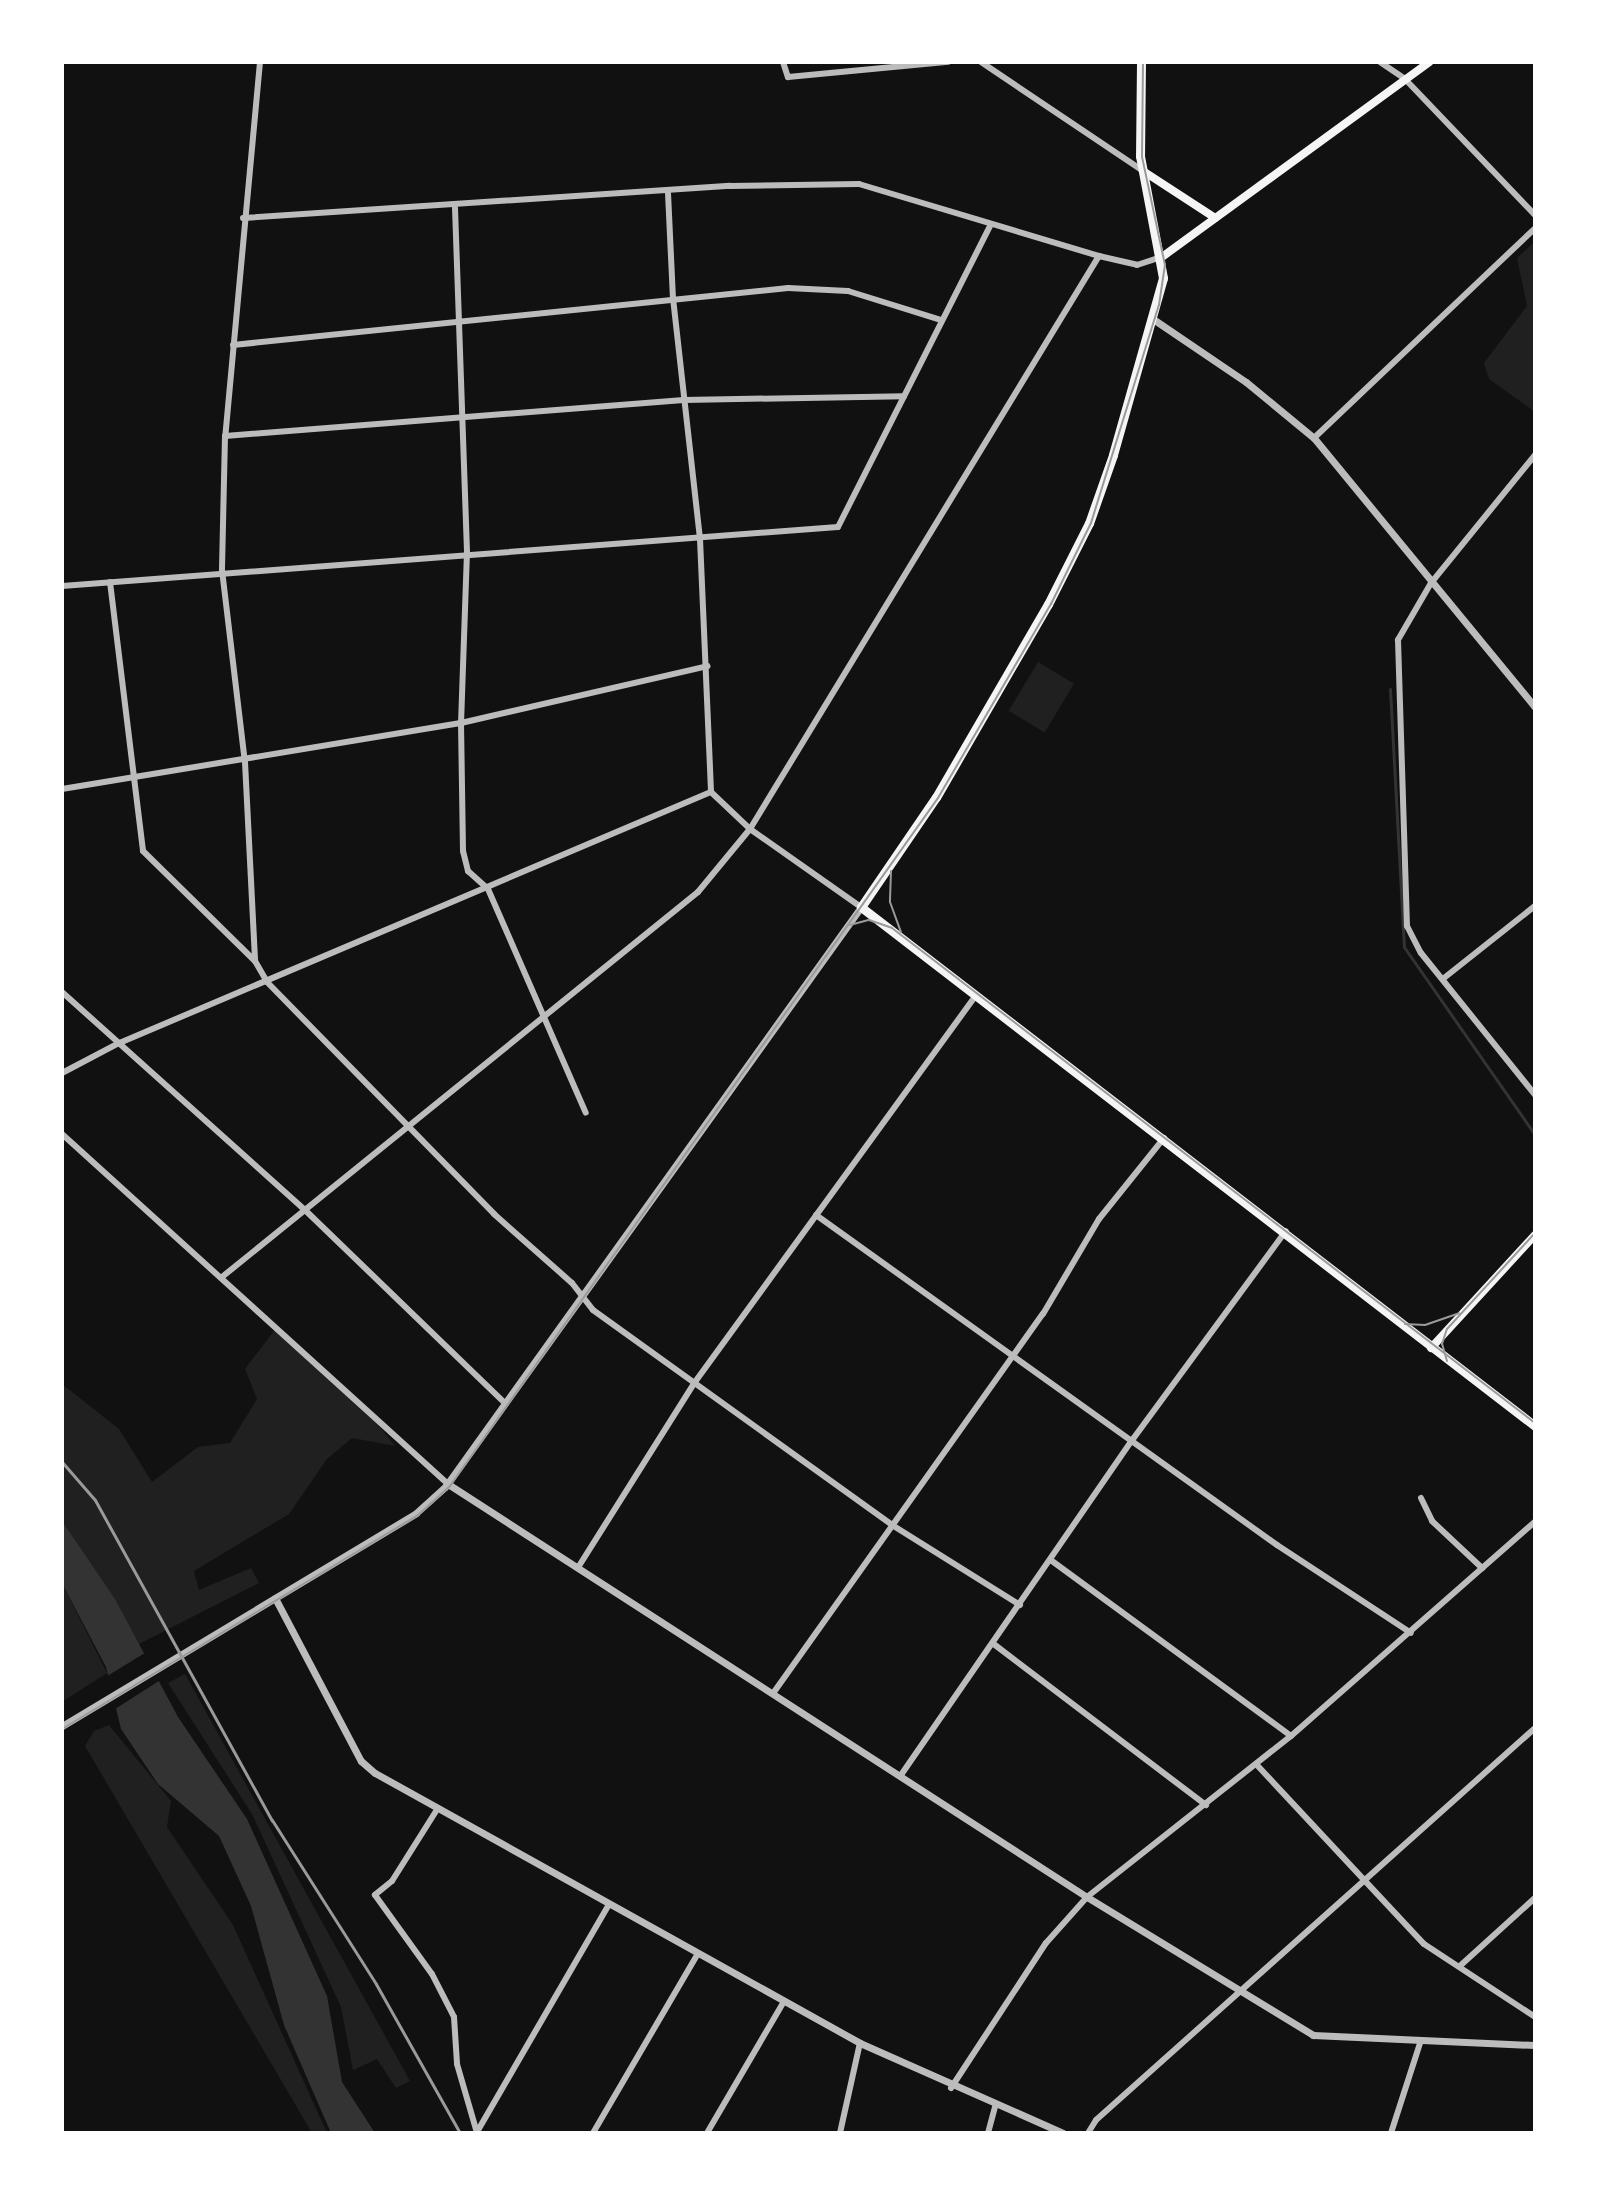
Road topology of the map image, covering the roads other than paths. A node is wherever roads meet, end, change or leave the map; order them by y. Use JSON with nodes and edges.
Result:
{"nodes":[{"id":1,"x":260,"y":62,"type":"edge"},
{"id":2,"x":783,"y":62,"type":"edge"},
{"id":3,"x":948,"y":62,"type":"edge"},
{"id":4,"x":981,"y":62,"type":"edge"},
{"id":5,"x":1141,"y":62,"type":"edge"},
{"id":6,"x":1380,"y":62,"type":"edge"},
{"id":7,"x":1429,"y":62,"type":"edge"},
{"id":8,"x":1405,"y":79,"type":"junction"},
{"id":9,"x":1143,"y":171,"type":"junction"},
{"id":10,"x":668,"y":193,"type":"junction"},
{"id":11,"x":455,"y":208,"type":"junction"},
{"id":12,"x":1535,"y":215,"type":"edge"},
{"id":13,"x":243,"y":218,"type":"junction"},
{"id":14,"x":1215,"y":218,"type":"junction"},
{"id":15,"x":991,"y":224,"type":"junction"},
{"id":16,"x":1535,"y":228,"type":"edge"},
{"id":17,"x":1099,"y":256,"type":"junction"},
{"id":18,"x":1162,"y":257,"type":"junction"},
{"id":19,"x":673,"y":298,"type":"junction"},
{"id":20,"x":1153,"y":319,"type":"junction"},
{"id":21,"x":941,"y":320,"type":"junction"},
{"id":22,"x":461,"y":322,"type":"junction"},
{"id":23,"x":233,"y":345,"type":"junction"},
{"id":24,"x":904,"y":396,"type":"junction"},
{"id":25,"x":684,"y":400,"type":"junction"},
{"id":26,"x":463,"y":418,"type":"junction"},
{"id":27,"x":225,"y":436,"type":"junction"},
{"id":28,"x":1314,"y":438,"type":"junction"},
{"id":29,"x":1535,"y":456,"type":"edge"},
{"id":30,"x":700,"y":539,"type":"junction"},
{"id":31,"x":467,"y":552,"type":"junction"},
{"id":32,"x":222,"y":570,"type":"junction"},
{"id":33,"x":110,"y":582,"type":"junction"},
{"id":34,"x":1431,"y":583,"type":"junction"},
{"id":35,"x":62,"y":586,"type":"edge"},
{"id":36,"x":707,"y":666,"type":"junction"},
{"id":37,"x":1535,"y":707,"type":"edge"},
{"id":38,"x":461,"y":723,"type":"junction"},
{"id":39,"x":245,"y":762,"type":"junction"},
{"id":40,"x":135,"y":779,"type":"junction"},
{"id":41,"x":62,"y":789,"type":"edge"},
{"id":42,"x":711,"y":792,"type":"junction"},
{"id":43,"x":750,"y":829,"type":"junction"},
{"id":44,"x":488,"y":889,"type":"junction"},
{"id":45,"x":1535,"y":906,"type":"edge"},
{"id":46,"x":861,"y":907,"type":"junction"},
{"id":47,"x":255,"y":961,"type":"junction"},
{"id":48,"x":1444,"y":978,"type":"junction"},
{"id":49,"x":267,"y":982,"type":"junction"},
{"id":50,"x":62,"y":992,"type":"edge"},
{"id":51,"x":976,"y":995,"type":"junction"},
{"id":52,"x":546,"y":1020,"type":"junction"},
{"id":53,"x":117,"y":1044,"type":"junction"},
{"id":54,"x":62,"y":1073,"type":"edge"},
{"id":55,"x":1535,"y":1095,"type":"edge"},
{"id":56,"x":586,"y":1113,"type":"dead end"},
{"id":57,"x":407,"y":1125,"type":"junction"},
{"id":58,"x":62,"y":1134,"type":"edge"},
{"id":59,"x":1164,"y":1138,"type":"junction"},
{"id":60,"x":305,"y":1210,"type":"junction"},
{"id":61,"x":816,"y":1215,"type":"junction"},
{"id":62,"x":1286,"y":1231,"type":"junction"},
{"id":63,"x":1535,"y":1235,"type":"edge"},
{"id":64,"x":222,"y":1277,"type":"junction"},
{"id":65,"x":582,"y":1299,"type":"junction"},
{"id":66,"x":1431,"y":1348,"type":"junction"},
{"id":67,"x":1012,"y":1354,"type":"junction"},
{"id":68,"x":695,"y":1382,"type":"junction"},
{"id":69,"x":506,"y":1404,"type":"junction"},
{"id":70,"x":1535,"y":1426,"type":"edge"},
{"id":71,"x":1133,"y":1439,"type":"junction"},
{"id":72,"x":448,"y":1484,"type":"junction"},
{"id":73,"x":1421,"y":1498,"type":"dead end"},
{"id":74,"x":1535,"y":1522,"type":"edge"},
{"id":75,"x":892,"y":1525,"type":"junction"},
{"id":76,"x":1052,"y":1561,"type":"junction"},
{"id":77,"x":579,"y":1566,"type":"junction"},
{"id":78,"x":1482,"y":1568,"type":"junction"},
{"id":79,"x":275,"y":1598,"type":"junction"},
{"id":80,"x":1020,"y":1605,"type":"junction"},
{"id":81,"x":1411,"y":1633,"type":"junction"},
{"id":82,"x":995,"y":1645,"type":"junction"},
{"id":83,"x":774,"y":1692,"type":"junction"},
{"id":84,"x":63,"y":1726,"type":"edge"},
{"id":85,"x":1535,"y":1728,"type":"edge"},
{"id":86,"x":1291,"y":1736,"type":"junction"},
{"id":87,"x":1256,"y":1764,"type":"junction"},
{"id":88,"x":901,"y":1775,"type":"junction"},
{"id":89,"x":1206,"y":1805,"type":"junction"},
{"id":90,"x":438,"y":1808,"type":"junction"},
{"id":91,"x":1363,"y":1880,"type":"junction"},
{"id":92,"x":1087,"y":1897,"type":"junction"},
{"id":93,"x":1535,"y":1898,"type":"edge"},
{"id":94,"x":609,"y":1904,"type":"junction"},
{"id":95,"x":698,"y":1953,"type":"junction"},
{"id":96,"x":1461,"y":1965,"type":"junction"},
{"id":97,"x":1241,"y":1990,"type":"junction"},
{"id":98,"x":784,"y":2001,"type":"junction"},
{"id":99,"x":1535,"y":2017,"type":"edge"},
{"id":100,"x":860,"y":2043,"type":"junction"},
{"id":101,"x":1420,"y":2043,"type":"junction"},
{"id":102,"x":1535,"y":2045,"type":"edge"},
{"id":103,"x":951,"y":2088,"type":"junction"},
{"id":104,"x":995,"y":2106,"type":"junction"},
{"id":105,"x":477,"y":2133,"type":"edge"},
{"id":106,"x":593,"y":2133,"type":"edge"},
{"id":107,"x":707,"y":2133,"type":"edge"},
{"id":108,"x":840,"y":2133,"type":"edge"},
{"id":109,"x":988,"y":2133,"type":"edge"},
{"id":110,"x":1063,"y":2133,"type":"edge"},
{"id":111,"x":1088,"y":2133,"type":"edge"},
{"id":112,"x":1391,"y":2133,"type":"edge"}],
"edges":[{"from":1,"to":13,"type":"street"},
{"from":2,"to":3,"type":"street"},
{"from":4,"to":9,"type":"street"},
{"from":5,"to":9,"type":"main road"},
{"from":6,"to":8,"type":"street"},
{"from":7,"to":8,"type":"main road"},
{"from":8,"to":12,"type":"street"},
{"from":8,"to":14,"type":"main road"},
{"from":9,"to":14,"type":"main road"},
{"from":9,"to":18,"type":"main road"},
{"from":10,"to":11,"type":"street"},
{"from":10,"to":15,"type":"street"},
{"from":10,"to":19,"type":"street"},
{"from":11,"to":13,"type":"street"},
{"from":11,"to":22,"type":"street"},
{"from":13,"to":23,"type":"street"},
{"from":14,"to":18,"type":"main road"},
{"from":15,"to":17,"type":"street"},
{"from":15,"to":21,"type":"street"},
{"from":16,"to":28,"type":"street"},
{"from":17,"to":18,"type":"street"},
{"from":17,"to":43,"type":"street"},
{"from":18,"to":20,"type":"main road"},
{"from":19,"to":21,"type":"street"},
{"from":19,"to":22,"type":"street"},
{"from":19,"to":25,"type":"street"},
{"from":20,"to":28,"type":"street"},
{"from":20,"to":46,"type":"main road"},
{"from":21,"to":24,"type":"street"},
{"from":22,"to":23,"type":"street"},
{"from":22,"to":26,"type":"street"},
{"from":23,"to":27,"type":"street"},
{"from":24,"to":25,"type":"street"},
{"from":24,"to":30,"type":"street"},
{"from":25,"to":26,"type":"street"},
{"from":25,"to":30,"type":"street"},
{"from":26,"to":27,"type":"street"},
{"from":26,"to":31,"type":"street"},
{"from":27,"to":32,"type":"street"},
{"from":28,"to":34,"type":"street"},
{"from":29,"to":34,"type":"street"},
{"from":30,"to":31,"type":"street"},
{"from":30,"to":36,"type":"street"},
{"from":31,"to":32,"type":"street"},
{"from":31,"to":38,"type":"street"},
{"from":32,"to":33,"type":"street"},
{"from":32,"to":39,"type":"street"},
{"from":33,"to":35,"type":"street"},
{"from":33,"to":40,"type":"street"},
{"from":34,"to":37,"type":"street"},
{"from":34,"to":48,"type":"street"},
{"from":36,"to":38,"type":"street"},
{"from":36,"to":42,"type":"street"},
{"from":38,"to":39,"type":"street"},
{"from":38,"to":44,"type":"street"},
{"from":39,"to":40,"type":"street"},
{"from":39,"to":47,"type":"street"},
{"from":40,"to":41,"type":"street"},
{"from":40,"to":47,"type":"street"},
{"from":42,"to":43,"type":"street"},
{"from":42,"to":44,"type":"street"},
{"from":43,"to":46,"type":"street"},
{"from":43,"to":52,"type":"street"},
{"from":44,"to":49,"type":"street"},
{"from":44,"to":52,"type":"street"},
{"from":45,"to":48,"type":"street"},
{"from":46,"to":51,"type":"main road"},
{"from":46,"to":65,"type":"street"},
{"from":47,"to":49,"type":"street"},
{"from":48,"to":55,"type":"street"},
{"from":49,"to":53,"type":"street"},
{"from":49,"to":57,"type":"street"},
{"from":50,"to":53,"type":"street"},
{"from":51,"to":59,"type":"main road"},
{"from":51,"to":61,"type":"street"},
{"from":52,"to":56,"type":"street"},
{"from":52,"to":57,"type":"street"},
{"from":53,"to":54,"type":"street"},
{"from":53,"to":60,"type":"street"},
{"from":57,"to":60,"type":"street"},
{"from":57,"to":65,"type":"street"},
{"from":58,"to":64,"type":"street"},
{"from":59,"to":62,"type":"main road"},
{"from":59,"to":67,"type":"street"},
{"from":60,"to":64,"type":"street"},
{"from":60,"to":69,"type":"street"},
{"from":61,"to":67,"type":"street"},
{"from":61,"to":68,"type":"street"},
{"from":62,"to":66,"type":"main road"},
{"from":62,"to":71,"type":"street"},
{"from":63,"to":66,"type":"main road"},
{"from":64,"to":72,"type":"street"},
{"from":65,"to":68,"type":"street"},
{"from":65,"to":69,"type":"street"},
{"from":66,"to":70,"type":"main road"},
{"from":67,"to":71,"type":"street"},
{"from":67,"to":75,"type":"street"},
{"from":68,"to":75,"type":"street"},
{"from":68,"to":77,"type":"street"},
{"from":69,"to":72,"type":"street"},
{"from":71,"to":76,"type":"street"},
{"from":71,"to":81,"type":"street"},
{"from":72,"to":77,"type":"street"},
{"from":72,"to":79,"type":"street"},
{"from":73,"to":78,"type":"street"},
{"from":74,"to":78,"type":"street"},
{"from":75,"to":80,"type":"street"},
{"from":75,"to":83,"type":"street"},
{"from":76,"to":80,"type":"street"},
{"from":76,"to":86,"type":"street"},
{"from":77,"to":83,"type":"street"},
{"from":78,"to":81,"type":"street"},
{"from":79,"to":84,"type":"street"},
{"from":79,"to":90,"type":"street"},
{"from":80,"to":82,"type":"street"},
{"from":81,"to":86,"type":"street"},
{"from":82,"to":88,"type":"street"},
{"from":82,"to":89,"type":"street"},
{"from":83,"to":88,"type":"street"},
{"from":85,"to":91,"type":"street"},
{"from":86,"to":87,"type":"street"},
{"from":87,"to":89,"type":"street"},
{"from":87,"to":91,"type":"street"},
{"from":88,"to":92,"type":"street"},
{"from":89,"to":92,"type":"street"},
{"from":90,"to":94,"type":"street"},
{"from":90,"to":105,"type":"street"},
{"from":91,"to":96,"type":"street"},
{"from":91,"to":97,"type":"street"},
{"from":92,"to":97,"type":"street"},
{"from":92,"to":103,"type":"street"},
{"from":93,"to":96,"type":"street"},
{"from":94,"to":95,"type":"street"},
{"from":94,"to":105,"type":"street"},
{"from":95,"to":98,"type":"street"},
{"from":95,"to":106,"type":"street"},
{"from":96,"to":99,"type":"street"},
{"from":97,"to":101,"type":"street"},
{"from":97,"to":111,"type":"street"},
{"from":98,"to":100,"type":"street"},
{"from":98,"to":107,"type":"street"},
{"from":100,"to":103,"type":"street"},
{"from":100,"to":108,"type":"street"},
{"from":101,"to":102,"type":"street"},
{"from":101,"to":112,"type":"street"},
{"from":103,"to":104,"type":"street"},
{"from":104,"to":109,"type":"street"},
{"from":104,"to":110,"type":"street"}]}
